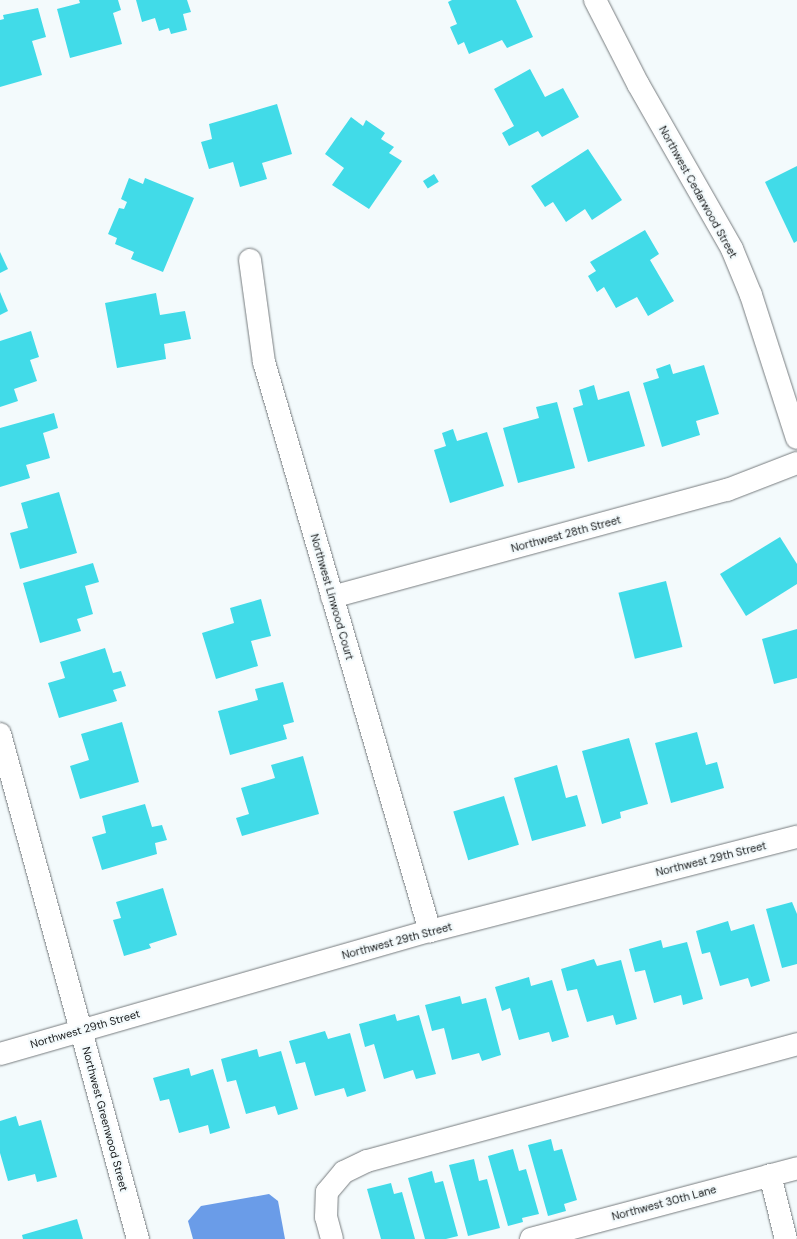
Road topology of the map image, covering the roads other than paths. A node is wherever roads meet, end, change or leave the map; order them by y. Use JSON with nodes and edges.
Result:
{"nodes":[{"id":1,"x":596,"y":0,"type":"edge"},
{"id":2,"x":250,"y":260,"type":"dead end"},
{"id":3,"x":797,"y":438,"type":"edge"},
{"id":4,"x":797,"y":463,"type":"edge"},
{"id":5,"x":332,"y":597,"type":"junction"},
{"id":6,"x":0,"y":734,"type":"edge"},
{"id":7,"x":797,"y":837,"type":"edge"},
{"id":8,"x":430,"y":931,"type":"junction"},
{"id":9,"x":81,"y":1030,"type":"junction"},
{"id":10,"x":797,"y":1044,"type":"edge"},
{"id":11,"x":0,"y":1054,"type":"edge"},
{"id":12,"x":797,"y":1168,"type":"edge"},
{"id":13,"x":770,"y":1175,"type":"junction"},
{"id":14,"x":138,"y":1239,"type":"edge"},
{"id":15,"x":332,"y":1239,"type":"edge"},
{"id":16,"x":531,"y":1239,"type":"edge"},
{"id":17,"x":786,"y":1239,"type":"edge"}],
"edges":[{"from":1,"to":3,"type":"street","name":"Northwest Cedarwood Street"},
{"from":2,"to":5,"type":"street","name":"Northwest Linwood Court"},
{"from":4,"to":5,"type":"street","name":"Northwest 28th Street"},
{"from":5,"to":8,"type":"street","name":"Northwest Linwood Court"},
{"from":6,"to":9,"type":"street","name":"Northwest Greenwood Street"},
{"from":7,"to":8,"type":"street","name":"Northwest 29th Street"},
{"from":8,"to":9,"type":"street","name":"Northwest 29th Street"},
{"from":9,"to":11,"type":"street","name":"Northwest 29th Street"},
{"from":9,"to":14,"type":"street","name":"Northwest Greenwood Street"},
{"from":10,"to":15,"type":"street"},
{"from":12,"to":13,"type":"street","name":"Northwest 30th Lane"},
{"from":13,"to":16,"type":"street","name":"Northwest 30th Lane"},
{"from":13,"to":17,"type":"street"}]}
